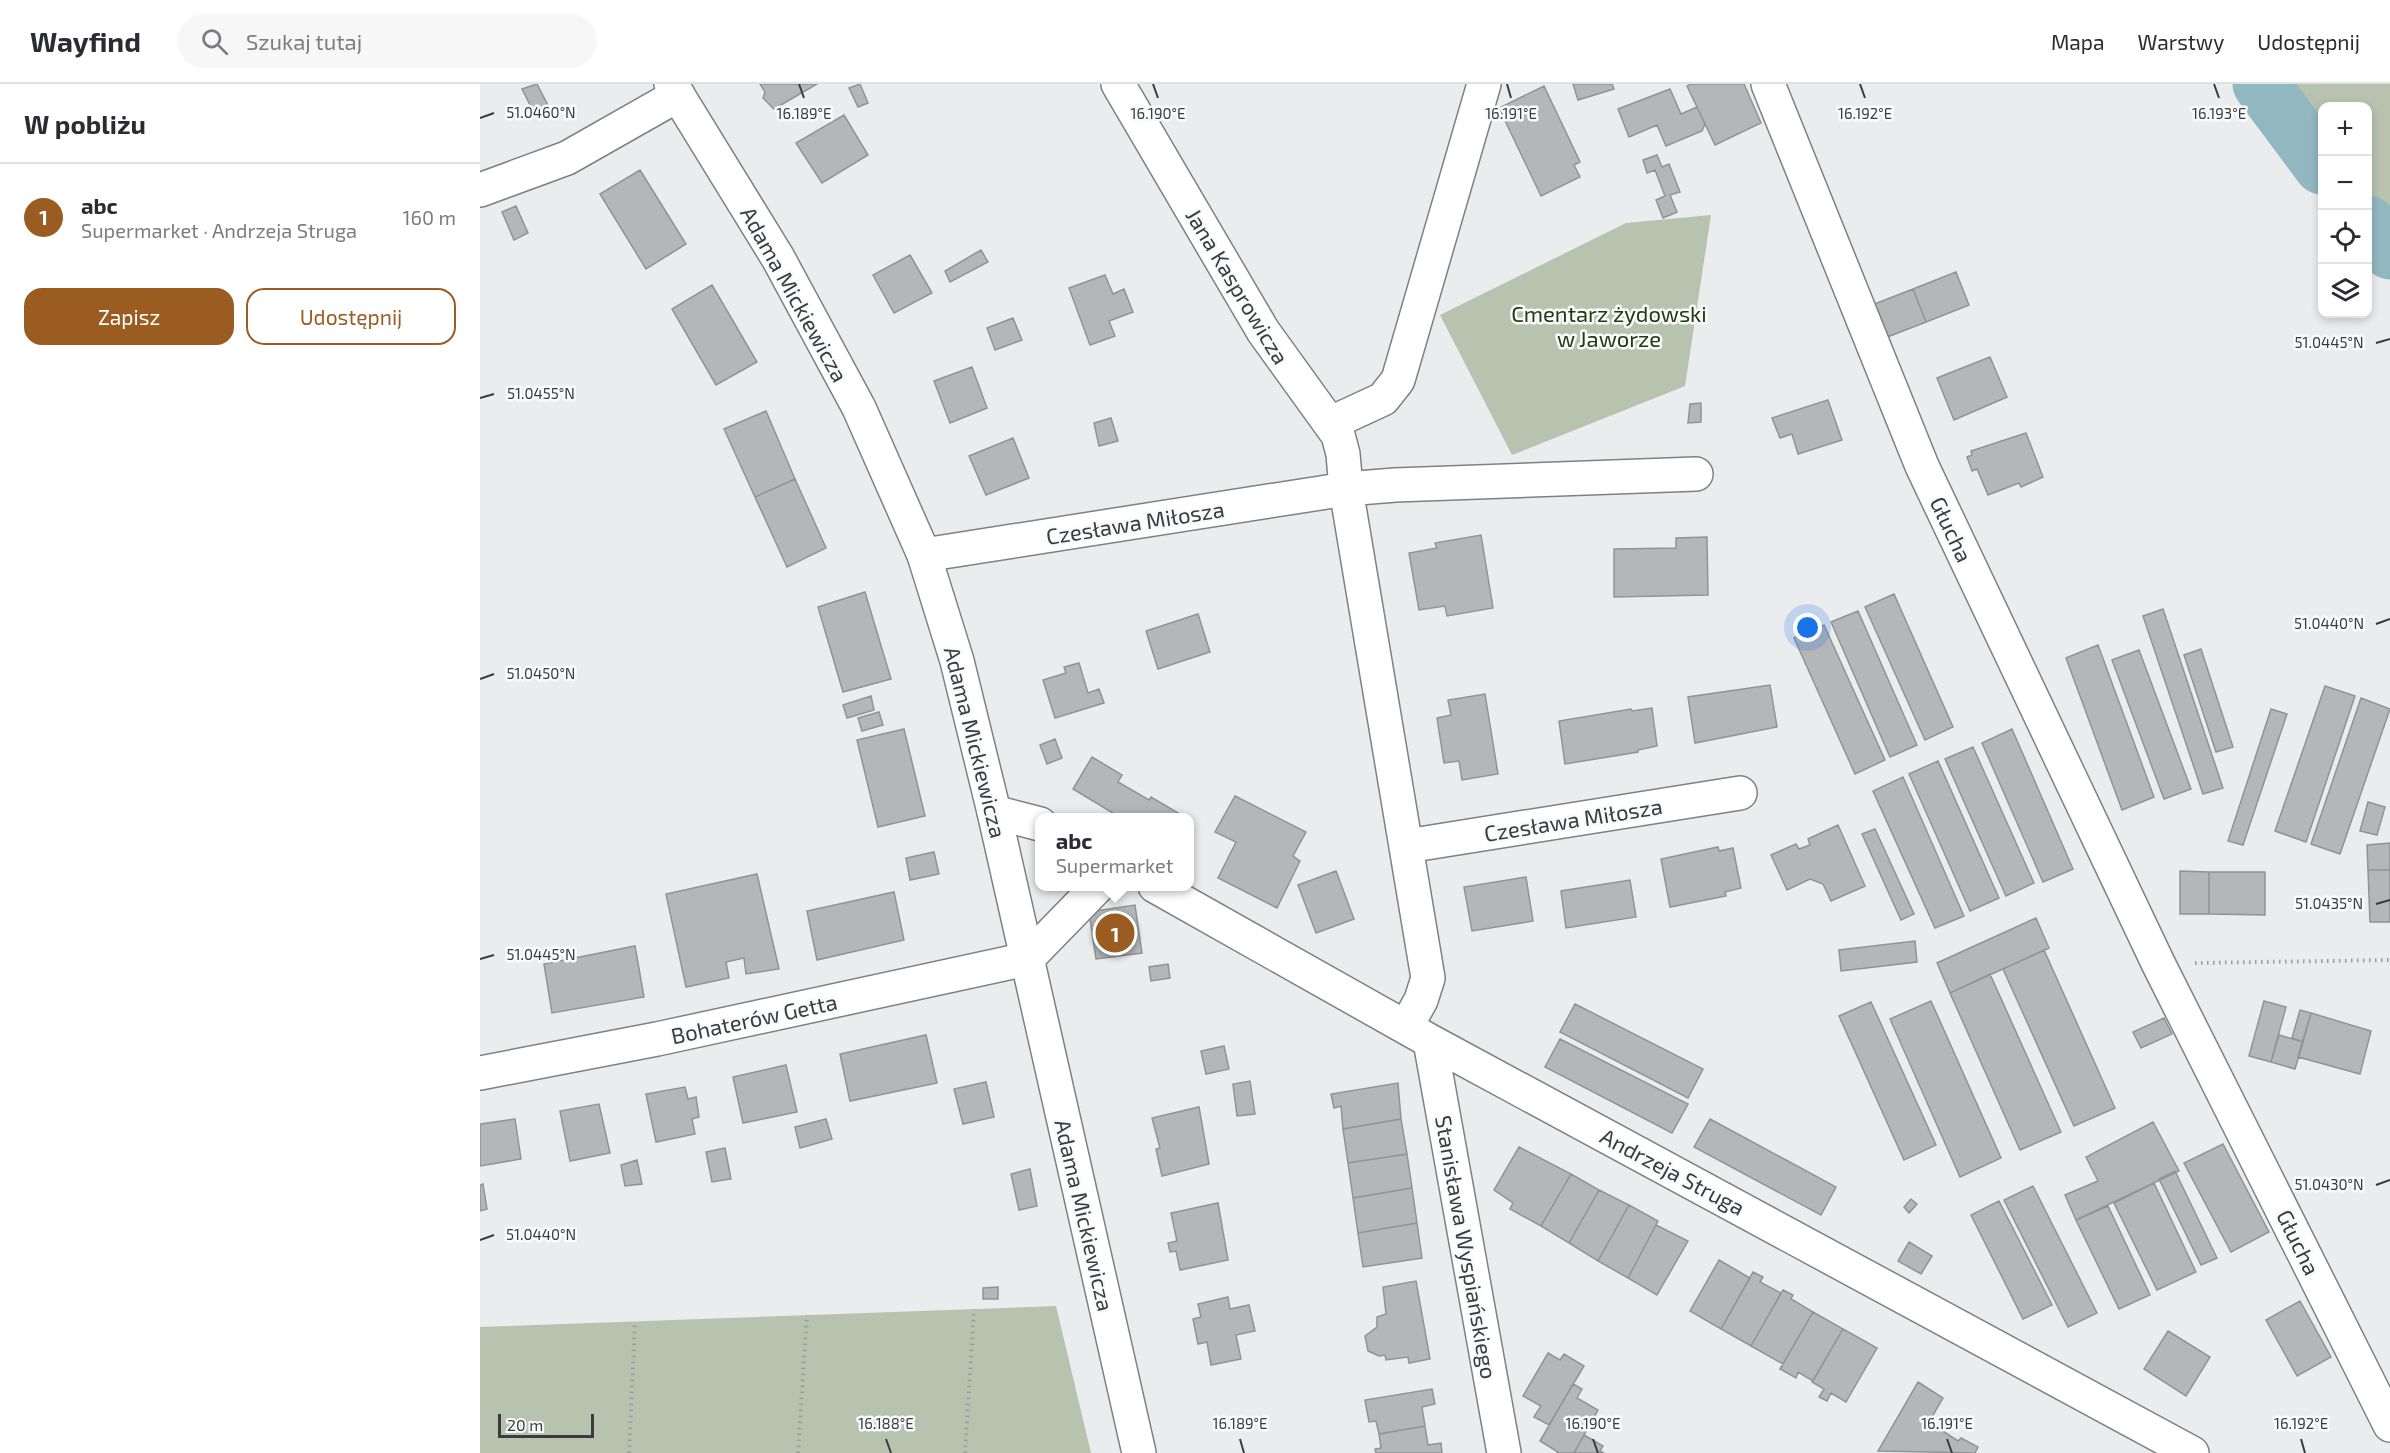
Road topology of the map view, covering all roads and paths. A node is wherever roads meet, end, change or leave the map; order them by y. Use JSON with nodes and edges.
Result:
{"nodes":[{"id":1,"x":1118,"y":84,"type":"edge"},
{"id":2,"x":1484,"y":84,"type":"edge"},
{"id":3,"x":1768,"y":84,"type":"edge"},
{"id":4,"x":674,"y":90,"type":"edge"},
{"id":5,"x":480,"y":190,"type":"edge"},
{"id":6,"x":1331,"y":423,"type":"junction"},
{"id":7,"x":1696,"y":474,"type":"dead end"},
{"id":8,"x":1346,"y":489,"type":"junction"},
{"id":9,"x":924,"y":555,"type":"junction"},
{"id":10,"x":1740,"y":793,"type":"dead end"},
{"id":11,"x":994,"y":812,"type":"junction"},
{"id":12,"x":1035,"y":823,"type":"edge"},
{"id":13,"x":1407,"y":846,"type":"junction"},
{"id":14,"x":1093,"y":891,"type":"edge"},
{"id":15,"x":1164,"y":891,"type":"edge"},
{"id":16,"x":1027,"y":959,"type":"junction"},
{"id":17,"x":2390,"y":960,"type":"edge"},
{"id":18,"x":2158,"y":963,"type":"junction"},
{"id":19,"x":1418,"y":1034,"type":"junction"},
{"id":20,"x":480,"y":1074,"type":"edge"},
{"id":21,"x":974,"y":1309,"type":"dead end"},
{"id":22,"x":807,"y":1315,"type":"dead end"},
{"id":23,"x":635,"y":1322,"type":"dead end"},
{"id":24,"x":2390,"y":1425,"type":"edge"},
{"id":25,"x":629,"y":1453,"type":"edge"},
{"id":26,"x":798,"y":1453,"type":"edge"},
{"id":27,"x":965,"y":1453,"type":"edge"},
{"id":28,"x":1139,"y":1453,"type":"edge"},
{"id":29,"x":1504,"y":1453,"type":"edge"},
{"id":30,"x":2192,"y":1453,"type":"edge"}],
"edges":[{"from":1,"to":6,"type":"street","name":"Jana Kasprowicza"},
{"from":2,"to":6,"type":"street"},
{"from":3,"to":18,"type":"street","name":"Głucha"},
{"from":4,"to":5,"type":"street"},
{"from":4,"to":9,"type":"street","name":"Adama Mickiewicza"},
{"from":6,"to":8,"type":"street","name":"Jana Kasprowicza"},
{"from":7,"to":8,"type":"street","name":"Czesława Miłosza"},
{"from":8,"to":9,"type":"street","name":"Czesława Miłosza"},
{"from":8,"to":13,"type":"street"},
{"from":9,"to":11,"type":"street","name":"Adama Mickiewicza"},
{"from":10,"to":13,"type":"street","name":"Czesława Miłosza"},
{"from":11,"to":12,"type":"street"},
{"from":11,"to":16,"type":"street","name":"Adama Mickiewicza"},
{"from":13,"to":19,"type":"street"},
{"from":14,"to":16,"type":"street"},
{"from":15,"to":19,"type":"street","name":"Andrzeja Struga"},
{"from":16,"to":20,"type":"street","name":"Bohaterów Getta"},
{"from":16,"to":28,"type":"street","name":"Adama Mickiewicza"},
{"from":17,"to":18,"type":"path"},
{"from":18,"to":24,"type":"street","name":"Głucha"},
{"from":19,"to":29,"type":"street","name":"Stanisława Wyspiańskiego"},
{"from":19,"to":30,"type":"street","name":"Andrzeja Struga"},
{"from":21,"to":27,"type":"path"},
{"from":22,"to":26,"type":"path"},
{"from":23,"to":25,"type":"path"}]}
